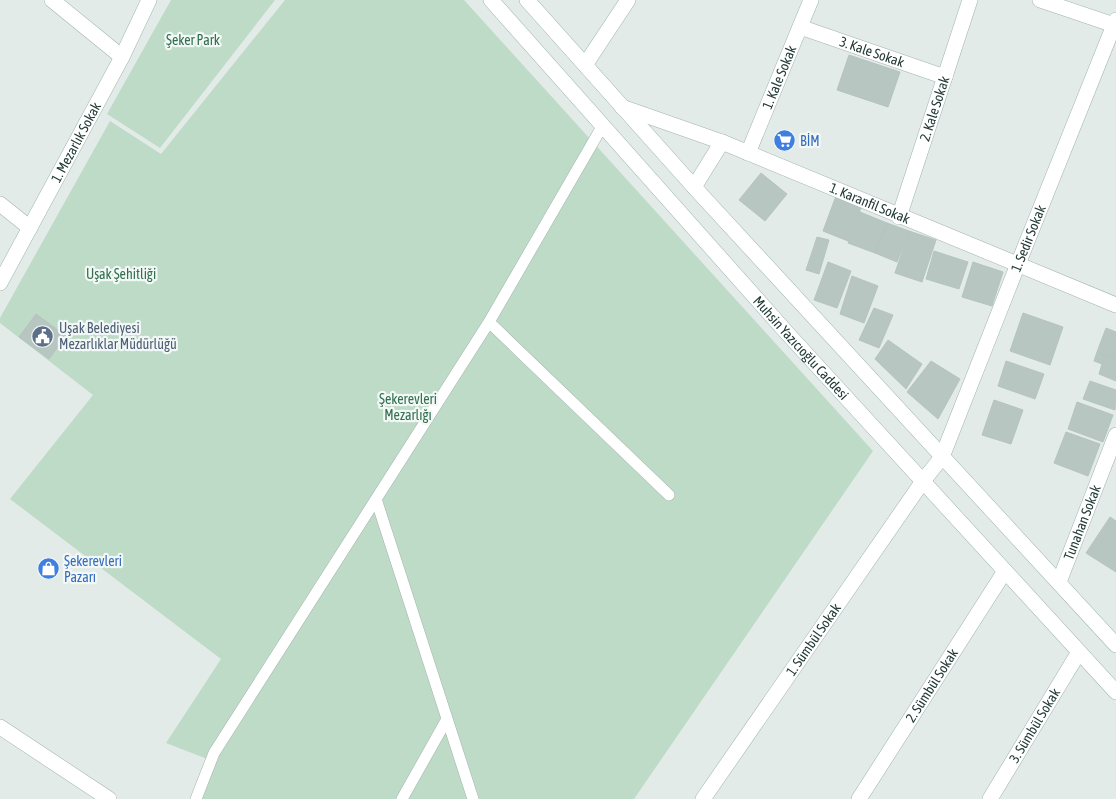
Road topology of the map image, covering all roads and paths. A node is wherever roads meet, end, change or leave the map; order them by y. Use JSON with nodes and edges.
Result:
{"nodes":[{"id":1,"x":52,"y":0,"type":"edge"},
{"id":2,"x":149,"y":0,"type":"edge"},
{"id":3,"x":491,"y":0,"type":"edge"},
{"id":4,"x":527,"y":0,"type":"edge"},
{"id":5,"x":628,"y":0,"type":"edge"},
{"id":6,"x":811,"y":0,"type":"edge"},
{"id":7,"x":970,"y":0,"type":"edge"},
{"id":8,"x":1040,"y":0,"type":"edge"},
{"id":9,"x":1115,"y":23,"type":"edge"},
{"id":10,"x":800,"y":27,"type":"junction"},
{"id":11,"x":122,"y":56,"type":"junction"},
{"id":12,"x":585,"y":64,"type":"junction"},
{"id":13,"x":945,"y":77,"type":"junction"},
{"id":14,"x":622,"y":107,"type":"junction"},
{"id":15,"x":603,"y":125,"type":"junction"},
{"id":16,"x":722,"y":142,"type":"junction"},
{"id":17,"x":748,"y":154,"type":"junction"},
{"id":18,"x":694,"y":187,"type":"junction"},
{"id":19,"x":0,"y":204,"type":"edge"},
{"id":20,"x":900,"y":217,"type":"junction"},
{"id":21,"x":30,"y":228,"type":"junction"},
{"id":22,"x":1018,"y":264,"type":"junction"},
{"id":23,"x":1,"y":277,"type":"edge"},
{"id":24,"x":1116,"y":305,"type":"edge"},
{"id":25,"x":489,"y":322,"type":"junction"},
{"id":26,"x":1116,"y":435,"type":"edge"},
{"id":27,"x":942,"y":457,"type":"junction"},
{"id":28,"x":1110,"y":467,"type":"edge"},
{"id":29,"x":923,"y":481,"type":"junction"},
{"id":30,"x":669,"y":495,"type":"dead end"},
{"id":31,"x":376,"y":499,"type":"junction"},
{"id":32,"x":1005,"y":571,"type":"junction"},
{"id":33,"x":1059,"y":582,"type":"junction"},
{"id":34,"x":1116,"y":645,"type":"edge"},
{"id":35,"x":1079,"y":652,"type":"junction"},
{"id":36,"x":1116,"y":692,"type":"edge"},
{"id":37,"x":447,"y":718,"type":"junction"},
{"id":38,"x":0,"y":727,"type":"edge"},
{"id":39,"x":108,"y":799,"type":"edge"},
{"id":40,"x":196,"y":799,"type":"edge"},
{"id":41,"x":402,"y":799,"type":"edge"},
{"id":42,"x":473,"y":799,"type":"edge"},
{"id":43,"x":703,"y":799,"type":"edge"},
{"id":44,"x":859,"y":799,"type":"edge"},
{"id":45,"x":990,"y":799,"type":"edge"}],
"edges":[{"from":1,"to":11,"type":"street"},
{"from":2,"to":11,"type":"street","name":"1. Mezarlık Sokak"},
{"from":3,"to":15,"type":"street","name":"Muhsin Yazıcıoğlu Caddesi"},
{"from":4,"to":12,"type":"street"},
{"from":5,"to":12,"type":"street"},
{"from":6,"to":10,"type":"street","name":"1. Kale Sokak"},
{"from":7,"to":13,"type":"street","name":"2. Kale Sokak"},
{"from":8,"to":9,"type":"street"},
{"from":9,"to":22,"type":"street","name":"1. Sedir Sokak"},
{"from":10,"to":13,"type":"street","name":"3. Kale Sokak"},
{"from":10,"to":17,"type":"street","name":"1. Kale Sokak"},
{"from":11,"to":21,"type":"street","name":"1. Mezarlık Sokak"},
{"from":12,"to":14,"type":"street"},
{"from":13,"to":20,"type":"street","name":"2. Kale Sokak"},
{"from":14,"to":15,"type":"street"},
{"from":14,"to":16,"type":"street","name":"1. Karanfil Sokak"},
{"from":14,"to":18,"type":"street"},
{"from":15,"to":25,"type":"lane"},
{"from":15,"to":29,"type":"street","name":"Muhsin Yazıcıoğlu Caddesi"},
{"from":16,"to":17,"type":"street","name":"1. Karanfil Sokak"},
{"from":16,"to":18,"type":"street"},
{"from":17,"to":20,"type":"street","name":"1. Karanfil Sokak"},
{"from":18,"to":27,"type":"street"},
{"from":19,"to":21,"type":"street"},
{"from":20,"to":22,"type":"street","name":"1. Karanfil Sokak"},
{"from":21,"to":23,"type":"street","name":"1. Mezarlık Sokak"},
{"from":22,"to":24,"type":"street","name":"1. Karanfil Sokak"},
{"from":22,"to":27,"type":"street","name":"1. Sedir Sokak"},
{"from":25,"to":30,"type":"lane"},
{"from":25,"to":31,"type":"lane"},
{"from":26,"to":28,"type":"street","name":"Tunahan Sokak"},
{"from":27,"to":29,"type":"street","name":"1. Sedir Sokak"},
{"from":27,"to":33,"type":"street"},
{"from":28,"to":33,"type":"street","name":"Tunahan Sokak"},
{"from":29,"to":32,"type":"street","name":"Muhsin Yazıcıoğlu Caddesi"},
{"from":29,"to":43,"type":"street","name":"1. Sümbül Sokak"},
{"from":31,"to":37,"type":"lane"},
{"from":31,"to":40,"type":"lane"},
{"from":32,"to":35,"type":"street","name":"Muhsin Yazıcıoğlu Caddesi"},
{"from":32,"to":44,"type":"street","name":"2. Sümbül Sokak"},
{"from":33,"to":34,"type":"street"},
{"from":35,"to":36,"type":"street","name":"Muhsin Yazıcıoğlu Caddesi"},
{"from":35,"to":45,"type":"street","name":"3. Sümbül Sokak"},
{"from":37,"to":41,"type":"lane"},
{"from":37,"to":42,"type":"lane"},
{"from":38,"to":39,"type":"street"}]}
